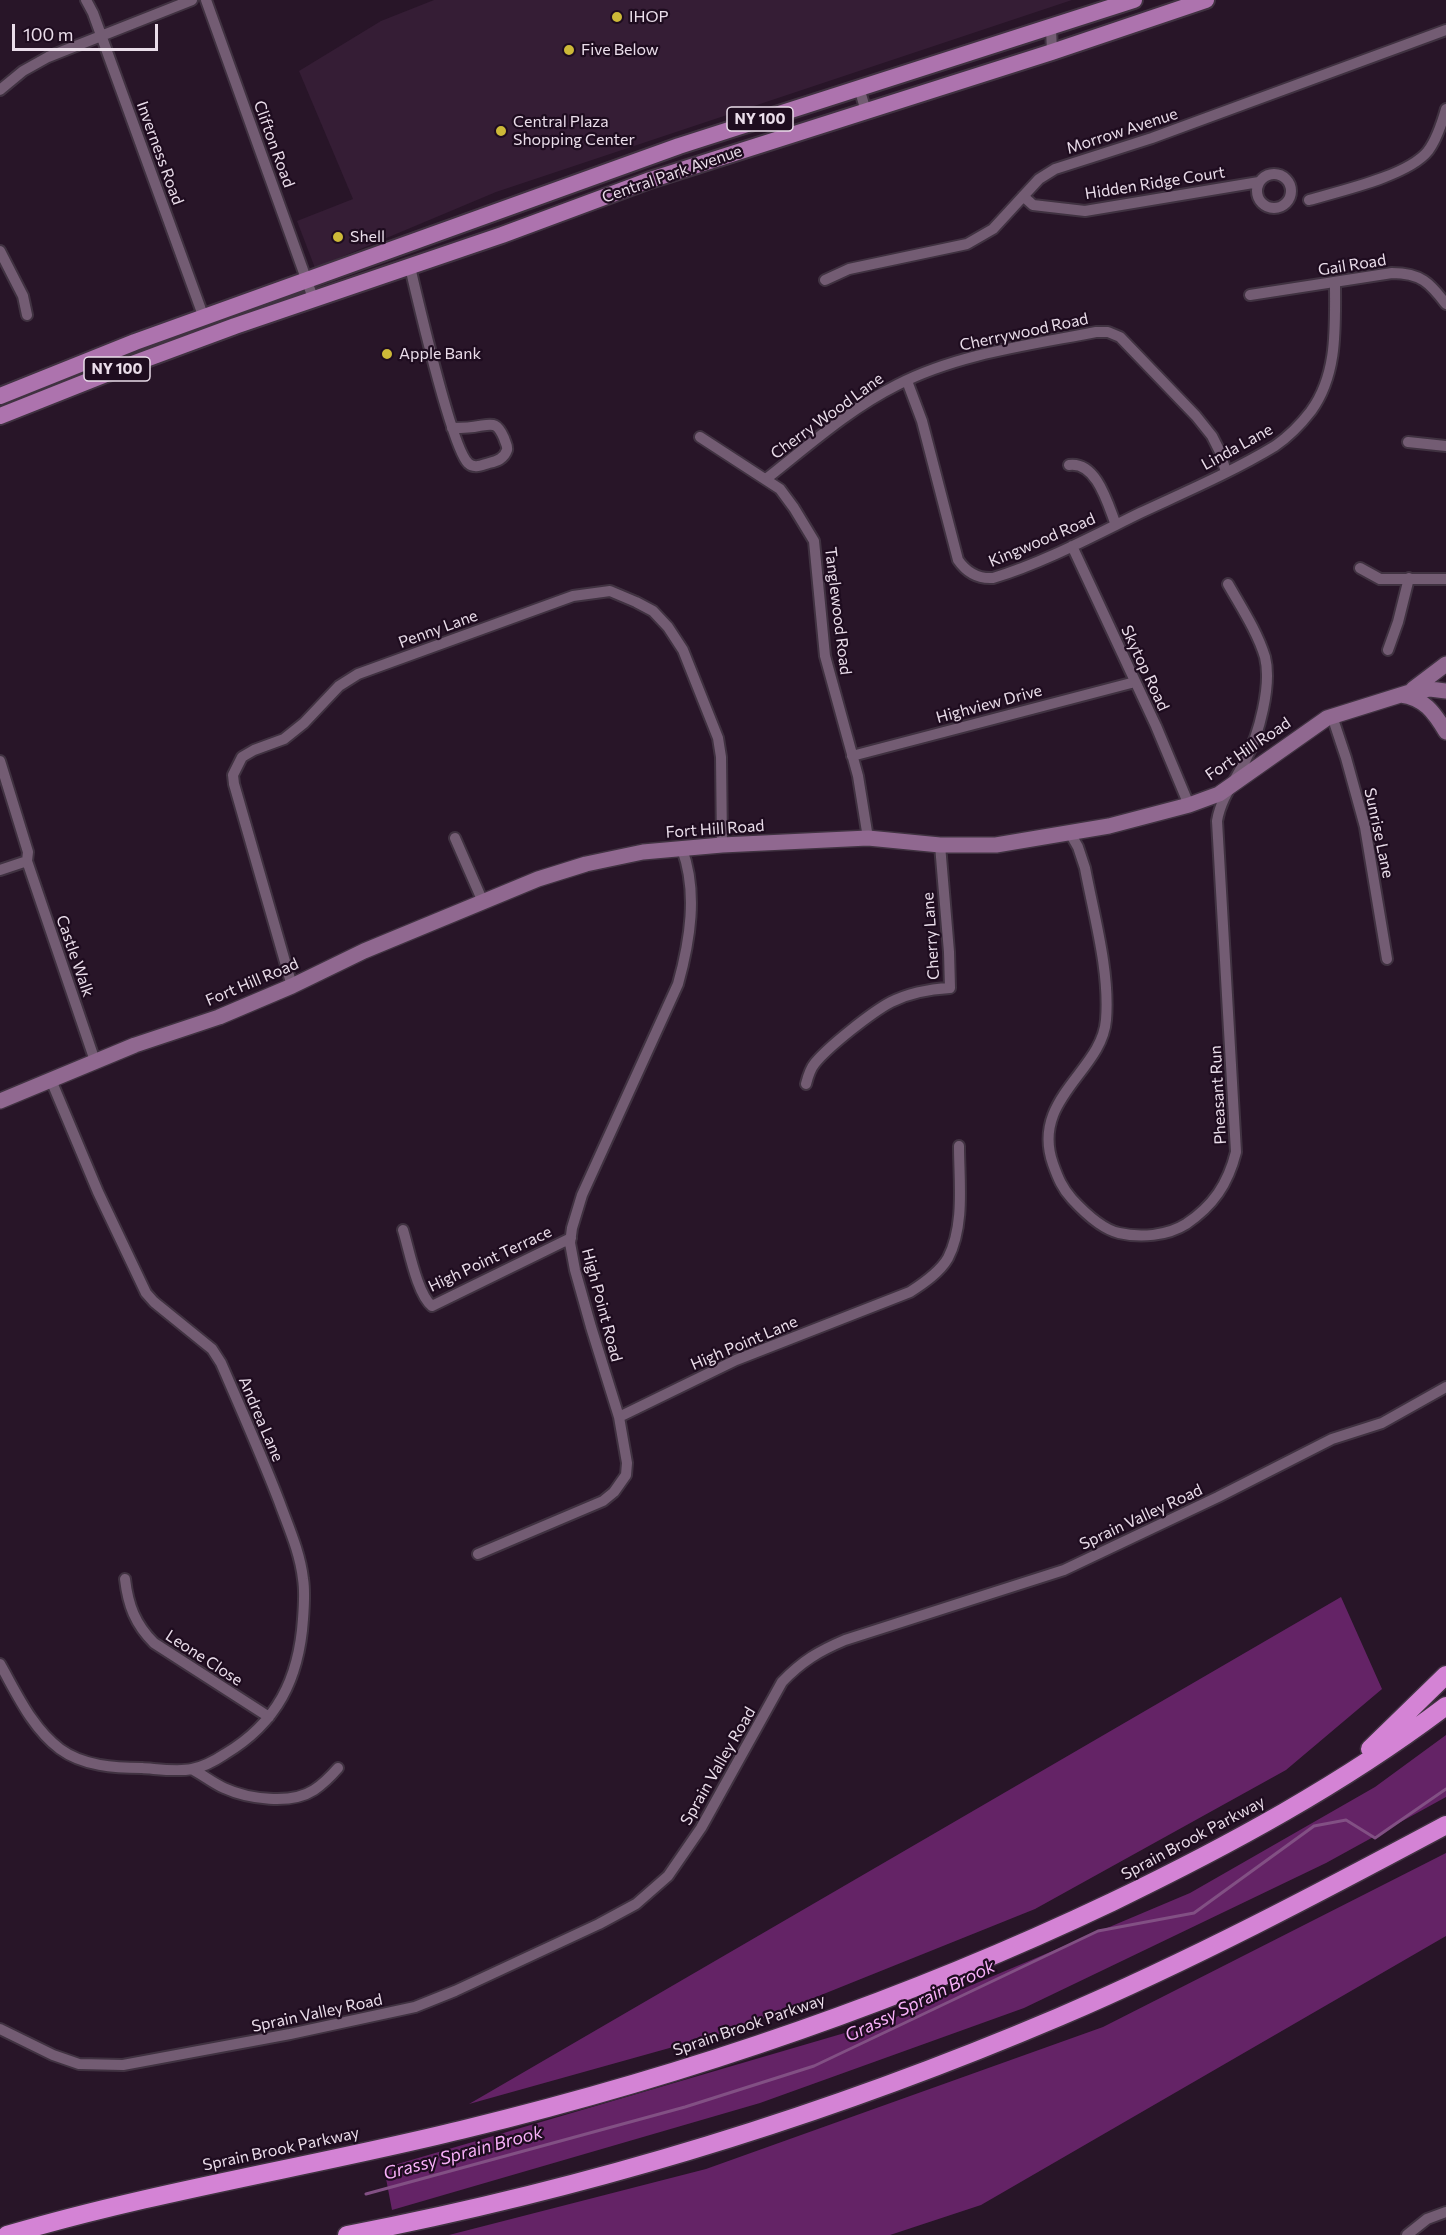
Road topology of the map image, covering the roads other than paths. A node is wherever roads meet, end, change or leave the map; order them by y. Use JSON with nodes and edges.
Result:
{"nodes":[{"id":1,"x":86,"y":0,"type":"edge"},
{"id":2,"x":192,"y":0,"type":"edge"},
{"id":3,"x":206,"y":0,"type":"edge"},
{"id":4,"x":1134,"y":0,"type":"edge"},
{"id":5,"x":1206,"y":0,"type":"edge"},
{"id":6,"x":1051,"y":28,"type":"junction"},
{"id":7,"x":1446,"y":30,"type":"edge"},
{"id":8,"x":101,"y":36,"type":"junction"},
{"id":9,"x":1053,"y":52,"type":"junction"},
{"id":10,"x":859,"y":88,"type":"junction"},
{"id":11,"x":0,"y":90,"type":"edge"},
{"id":12,"x":1446,"y":109,"type":"edge"},
{"id":13,"x":866,"y":111,"type":"junction"},
{"id":14,"x":662,"y":152,"type":"junction"},
{"id":15,"x":670,"y":174,"type":"junction"},
{"id":16,"x":1259,"y":182,"type":"dead end"},
{"id":17,"x":1023,"y":196,"type":"junction"},
{"id":18,"x":1309,"y":200,"type":"dead end"},
{"id":19,"x":0,"y":251,"type":"edge"},
{"id":20,"x":410,"y":267,"type":"junction"},
{"id":21,"x":4,"y":271,"type":"edge"},
{"id":22,"x":825,"y":280,"type":"dead end"},
{"id":23,"x":308,"y":281,"type":"junction"},
{"id":24,"x":1335,"y":283,"type":"junction"},
{"id":25,"x":1250,"y":295,"type":"dead end"},
{"id":26,"x":313,"y":298,"type":"junction"},
{"id":27,"x":1446,"y":304,"type":"edge"},
{"id":28,"x":27,"y":315,"type":"dead end"},
{"id":29,"x":204,"y":318,"type":"junction"},
{"id":30,"x":907,"y":381,"type":"junction"},
{"id":31,"x":0,"y":396,"type":"edge"},
{"id":32,"x":0,"y":417,"type":"edge"},
{"id":33,"x":452,"y":428,"type":"junction"},
{"id":34,"x":700,"y":437,"type":"dead end"},
{"id":35,"x":1408,"y":442,"type":"dead end"},
{"id":36,"x":1446,"y":446,"type":"edge"},
{"id":37,"x":1069,"y":465,"type":"dead end"},
{"id":38,"x":1226,"y":472,"type":"junction"},
{"id":39,"x":766,"y":479,"type":"junction"},
{"id":40,"x":1180,"y":494,"type":"joint"},
{"id":41,"x":1116,"y":525,"type":"junction"},
{"id":42,"x":1072,"y":546,"type":"junction"},
{"id":43,"x":1360,"y":568,"type":"dead end"},
{"id":44,"x":1409,"y":578,"type":"junction"},
{"id":45,"x":1446,"y":579,"type":"edge"},
{"id":46,"x":1228,"y":584,"type":"dead end"},
{"id":47,"x":1388,"y":650,"type":"dead end"},
{"id":48,"x":1446,"y":663,"type":"edge"},
{"id":49,"x":1135,"y":682,"type":"junction"},
{"id":50,"x":1446,"y":691,"type":"edge"},
{"id":51,"x":1405,"y":694,"type":"junction"},
{"id":52,"x":1332,"y":716,"type":"junction"},
{"id":53,"x":1446,"y":732,"type":"edge"},
{"id":54,"x":852,"y":756,"type":"junction"},
{"id":55,"x":0,"y":761,"type":"edge"},
{"id":56,"x":1230,"y":787,"type":"junction"},
{"id":57,"x":1189,"y":805,"type":"junction"},
{"id":58,"x":1070,"y":833,"type":"junction"},
{"id":59,"x":455,"y":838,"type":"dead end"},
{"id":60,"x":868,"y":838,"type":"junction"},
{"id":61,"x":722,"y":845,"type":"junction"},
{"id":62,"x":940,"y":845,"type":"junction"},
{"id":63,"x":682,"y":849,"type":"junction"},
{"id":64,"x":27,"y":861,"type":"junction"},
{"id":65,"x":0,"y":870,"type":"edge"},
{"id":66,"x":483,"y":902,"type":"junction"},
{"id":67,"x":1386,"y":959,"type":"dead end"},
{"id":68,"x":292,"y":986,"type":"junction"},
{"id":69,"x":95,"y":1061,"type":"junction"},
{"id":70,"x":51,"y":1080,"type":"junction"},
{"id":71,"x":806,"y":1084,"type":"dead end"},
{"id":72,"x":0,"y":1101,"type":"edge"},
{"id":73,"x":958,"y":1146,"type":"dead end"},
{"id":74,"x":403,"y":1230,"type":"dead end"},
{"id":75,"x":571,"y":1238,"type":"junction"},
{"id":76,"x":1446,"y":1387,"type":"edge"},
{"id":77,"x":619,"y":1417,"type":"junction"},
{"id":78,"x":478,"y":1554,"type":"dead end"},
{"id":79,"x":125,"y":1579,"type":"dead end"},
{"id":80,"x":0,"y":1664,"type":"edge"},
{"id":81,"x":1446,"y":1675,"type":"edge"},
{"id":82,"x":1446,"y":1706,"type":"edge"},
{"id":83,"x":269,"y":1717,"type":"junction"},
{"id":84,"x":338,"y":1768,"type":"dead end"},
{"id":85,"x":192,"y":1769,"type":"junction"},
{"id":86,"x":1336,"y":1780,"type":"junction"},
{"id":87,"x":1446,"y":1825,"type":"edge"},
{"id":88,"x":1446,"y":1832,"type":"edge"},
{"id":89,"x":1375,"y":1863,"type":"junction"},
{"id":90,"x":0,"y":2029,"type":"edge"},
{"id":91,"x":1446,"y":2212,"type":"edge"},
{"id":92,"x":7,"y":2235,"type":"edge"},
{"id":93,"x":347,"y":2235,"type":"edge"},
{"id":94,"x":1407,"y":2235,"type":"edge"}],
"edges":[{"from":1,"to":8,"type":"street","name":"Inverness Road"},
{"from":2,"to":8,"type":"street"},
{"from":3,"to":23,"type":"street","name":"Clifton Road"},
{"from":4,"to":6,"type":"main road","name":"Central Park Avenue","number":"NY 100"},
{"from":5,"to":9,"type":"main road","name":"Central Park Avenue","number":"NY 100"},
{"from":6,"to":9,"type":"street"},
{"from":6,"to":10,"type":"main road","name":"Central Park Avenue","number":"NY 100"},
{"from":7,"to":17,"type":"street","name":"Morrow Avenue"},
{"from":8,"to":11,"type":"street"},
{"from":8,"to":29,"type":"street","name":"Inverness Road"},
{"from":9,"to":13,"type":"main road","name":"Central Park Avenue","number":"NY 100"},
{"from":10,"to":13,"type":"street"},
{"from":10,"to":14,"type":"main road","name":"Central Park Avenue","number":"NY 100"},
{"from":12,"to":18,"type":"street"},
{"from":13,"to":15,"type":"main road","name":"Central Park Avenue","number":"NY 100"},
{"from":14,"to":15,"type":"street"},
{"from":14,"to":23,"type":"main road","name":"Central Park Avenue","number":"NY 100"},
{"from":15,"to":20,"type":"main road","name":"Central Park Avenue","number":"NY 100"},
{"from":16,"to":17,"type":"street","name":"Hidden Ridge Court"},
{"from":17,"to":22,"type":"street","name":"Morrow Avenue"},
{"from":19,"to":21,"type":"street"},
{"from":20,"to":26,"type":"main road","name":"Central Park Avenue","number":"NY 100"},
{"from":20,"to":33,"type":"street"},
{"from":21,"to":28,"type":"street"},
{"from":23,"to":26,"type":"street","name":"Clifton Road"},
{"from":23,"to":29,"type":"main road","number":"NY 100"},
{"from":24,"to":25,"type":"street","name":"Gail Road"},
{"from":24,"to":27,"type":"street","name":"Gail Road"},
{"from":24,"to":38,"type":"street","name":"Linda Lane"},
{"from":26,"to":32,"type":"main road","number":"NY 100"},
{"from":29,"to":31,"type":"main road","number":"NY 100"},
{"from":30,"to":38,"type":"street","name":"Cherrywood Road"},
{"from":30,"to":39,"type":"street","name":"Cherry Wood Lane"},
{"from":30,"to":42,"type":"street","name":"Kingwood Road"},
{"from":33,"to":33,"type":"street"},
{"from":34,"to":39,"type":"street","name":"Tanglewood Road"},
{"from":35,"to":36,"type":"street"},
{"from":37,"to":41,"type":"street"},
{"from":38,"to":40,"type":"street","name":"Linda Lane"},
{"from":39,"to":54,"type":"street","name":"Tanglewood Road"},
{"from":40,"to":41,"type":"street","name":"Kingwood Road"},
{"from":41,"to":42,"type":"street","name":"Kingwood Road"},
{"from":42,"to":49,"type":"street","name":"Skytop Road"},
{"from":43,"to":44,"type":"street"},
{"from":44,"to":45,"type":"street"},
{"from":44,"to":47,"type":"street"},
{"from":46,"to":56,"type":"street","name":"Pheasant Run"},
{"from":48,"to":51,"type":"street"},
{"from":49,"to":54,"type":"street","name":"Highview Drive"},
{"from":49,"to":57,"type":"street","name":"Skytop Road"},
{"from":50,"to":51,"type":"street","name":"Fort Hill Road"},
{"from":51,"to":52,"type":"street","name":"Fort Hill Road"},
{"from":51,"to":53,"type":"street"},
{"from":52,"to":56,"type":"street","name":"Fort Hill Road"},
{"from":52,"to":67,"type":"street","name":"Sunrise Lane"},
{"from":54,"to":60,"type":"street","name":"Tanglewood Road"},
{"from":55,"to":64,"type":"street","name":"Castle Walk"},
{"from":56,"to":57,"type":"street","name":"Fort Hill Road"},
{"from":56,"to":58,"type":"street","name":"Pheasant Run"},
{"from":57,"to":58,"type":"street","name":"Fort Hill Road"},
{"from":58,"to":62,"type":"street","name":"Fort Hill Road"},
{"from":59,"to":66,"type":"street"},
{"from":60,"to":61,"type":"street","name":"Fort Hill Road"},
{"from":60,"to":62,"type":"street","name":"Fort Hill Road"},
{"from":61,"to":63,"type":"street","name":"Fort Hill Road"},
{"from":61,"to":68,"type":"street","name":"Penny Lane"},
{"from":62,"to":71,"type":"street","name":"Cherry Lane"},
{"from":63,"to":66,"type":"street","name":"Fort Hill Road"},
{"from":63,"to":75,"type":"street","name":"High Point Road"},
{"from":64,"to":65,"type":"street"},
{"from":64,"to":69,"type":"street","name":"Castle Walk"},
{"from":66,"to":68,"type":"street","name":"Fort Hill Road"},
{"from":68,"to":69,"type":"street","name":"Fort Hill Road"},
{"from":69,"to":70,"type":"street","name":"Fort Hill Road"},
{"from":70,"to":72,"type":"street","name":"Fort Hill Road"},
{"from":70,"to":83,"type":"street","name":"Andrea Lane"},
{"from":73,"to":77,"type":"street","name":"High Point Lane"},
{"from":74,"to":75,"type":"street","name":"High Point Terrace"},
{"from":75,"to":77,"type":"street","name":"High Point Road"},
{"from":76,"to":90,"type":"street","name":"Sprain Valley Road"},
{"from":77,"to":78,"type":"street","name":"High Point Road"},
{"from":79,"to":83,"type":"street","name":"Leone Close"},
{"from":80,"to":85,"type":"street"},
{"from":81,"to":86,"type":"highway"},
{"from":82,"to":86,"type":"highway","name":"Sprain Brook Parkway"},
{"from":83,"to":85,"type":"street","name":"Andrea Lane"},
{"from":84,"to":85,"type":"street"},
{"from":86,"to":92,"type":"highway","name":"Sprain Brook Parkway"},
{"from":87,"to":89,"type":"highway"},
{"from":88,"to":89,"type":"highway"},
{"from":89,"to":93,"type":"highway"},
{"from":91,"to":94,"type":"street"}]}
